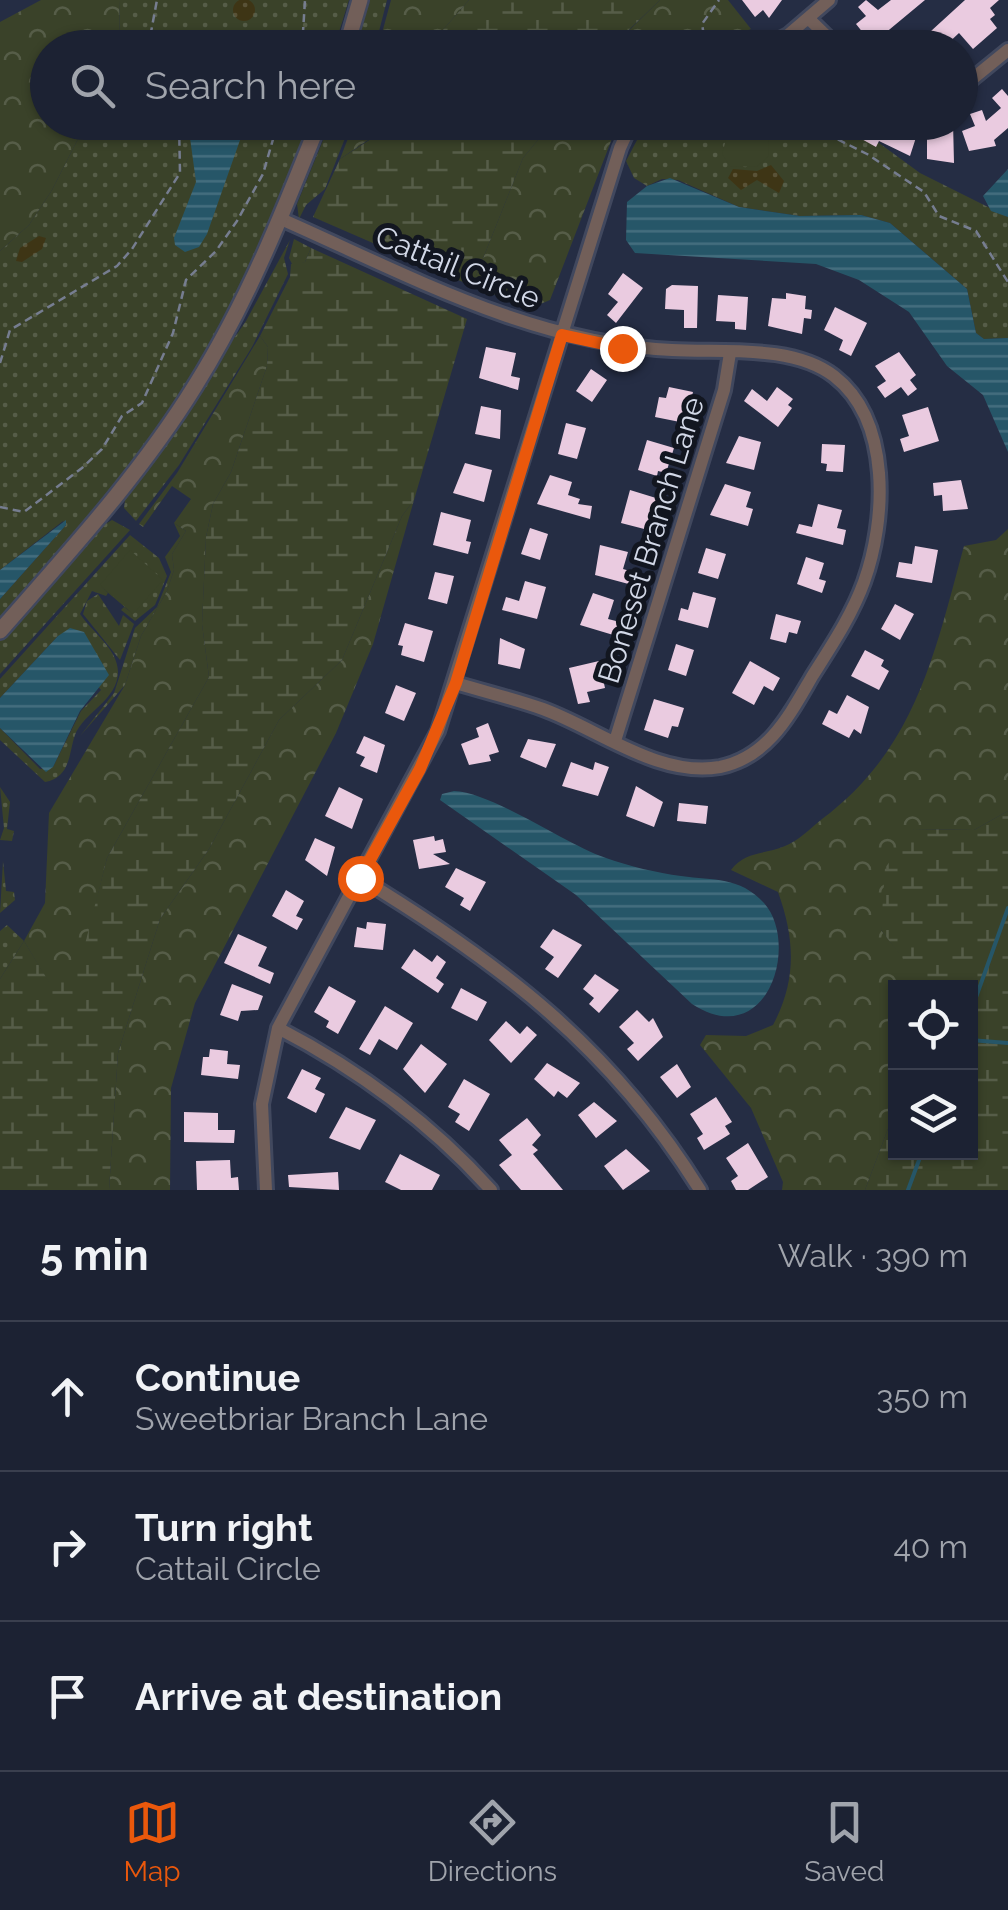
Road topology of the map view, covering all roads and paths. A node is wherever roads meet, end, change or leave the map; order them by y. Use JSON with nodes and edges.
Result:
{"nodes":[{"id":1,"x":157,"y":0,"type":"edge"},
{"id":2,"x":305,"y":0,"type":"edge"},
{"id":3,"x":360,"y":0,"type":"edge"},
{"id":4,"x":719,"y":0,"type":"edge"},
{"id":5,"x":829,"y":0,"type":"edge"},
{"id":6,"x":808,"y":18,"type":"junction"},
{"id":7,"x":151,"y":30,"type":"edge"},
{"id":8,"x":303,"y":30,"type":"edge"},
{"id":9,"x":351,"y":30,"type":"edge"},
{"id":10,"x":703,"y":30,"type":"edge"},
{"id":11,"x":790,"y":30,"type":"edge"},
{"id":12,"x":820,"y":30,"type":"edge"},
{"id":13,"x":1008,"y":50,"type":"edge"},
{"id":14,"x":978,"y":74,"type":"edge"},
{"id":15,"x":180,"y":140,"type":"edge"},
{"id":16,"x":273,"y":140,"type":"edge"},
{"id":17,"x":312,"y":140,"type":"edge"},
{"id":18,"x":624,"y":140,"type":"edge"},
{"id":19,"x":839,"y":140,"type":"edge"},
{"id":20,"x":281,"y":219,"type":"junction"},
{"id":21,"x":1008,"y":282,"type":"edge"},
{"id":22,"x":562,"y":335,"type":"junction"},
{"id":23,"x":730,"y":353,"type":"junction"},
{"id":24,"x":0,"y":363,"type":"edge"},
{"id":25,"x":0,"y":508,"type":"edge"},
{"id":26,"x":0,"y":631,"type":"edge"},
{"id":27,"x":456,"y":683,"type":"junction"},
{"id":28,"x":615,"y":741,"type":"junction"},
{"id":29,"x":360,"y":878,"type":"junction"},
{"id":30,"x":278,"y":1028,"type":"junction"},
{"id":31,"x":489,"y":1189,"type":"edge"},
{"id":32,"x":266,"y":1190,"type":"edge"},
{"id":33,"x":700,"y":1190,"type":"edge"}],
"edges":[{"from":1,"to":7,"type":"path"},
{"from":2,"to":8,"type":"path"},
{"from":3,"to":9,"type":"street"},
{"from":4,"to":10,"type":"path"},
{"from":5,"to":6,"type":"street"},
{"from":6,"to":11,"type":"street"},
{"from":6,"to":12,"type":"street"},
{"from":13,"to":14,"type":"street"},
{"from":15,"to":24,"type":"path"},
{"from":16,"to":25,"type":"path"},
{"from":17,"to":20,"type":"street"},
{"from":18,"to":22,"type":"street"},
{"from":19,"to":21,"type":"path"},
{"from":20,"to":22,"type":"street","name":"Cattail Circle"},
{"from":20,"to":26,"type":"street"},
{"from":22,"to":23,"type":"street","name":"Cattail Circle"},
{"from":22,"to":27,"type":"street"},
{"from":23,"to":28,"type":"street","name":"Boneset Branch Lane"},
{"from":23,"to":28,"type":"street","name":"Cattail Circle"},
{"from":27,"to":28,"type":"street","name":"Cattail Circle"},
{"from":27,"to":29,"type":"street"},
{"from":29,"to":30,"type":"street"},
{"from":29,"to":33,"type":"street"},
{"from":30,"to":31,"type":"street"},
{"from":30,"to":32,"type":"street"}]}
